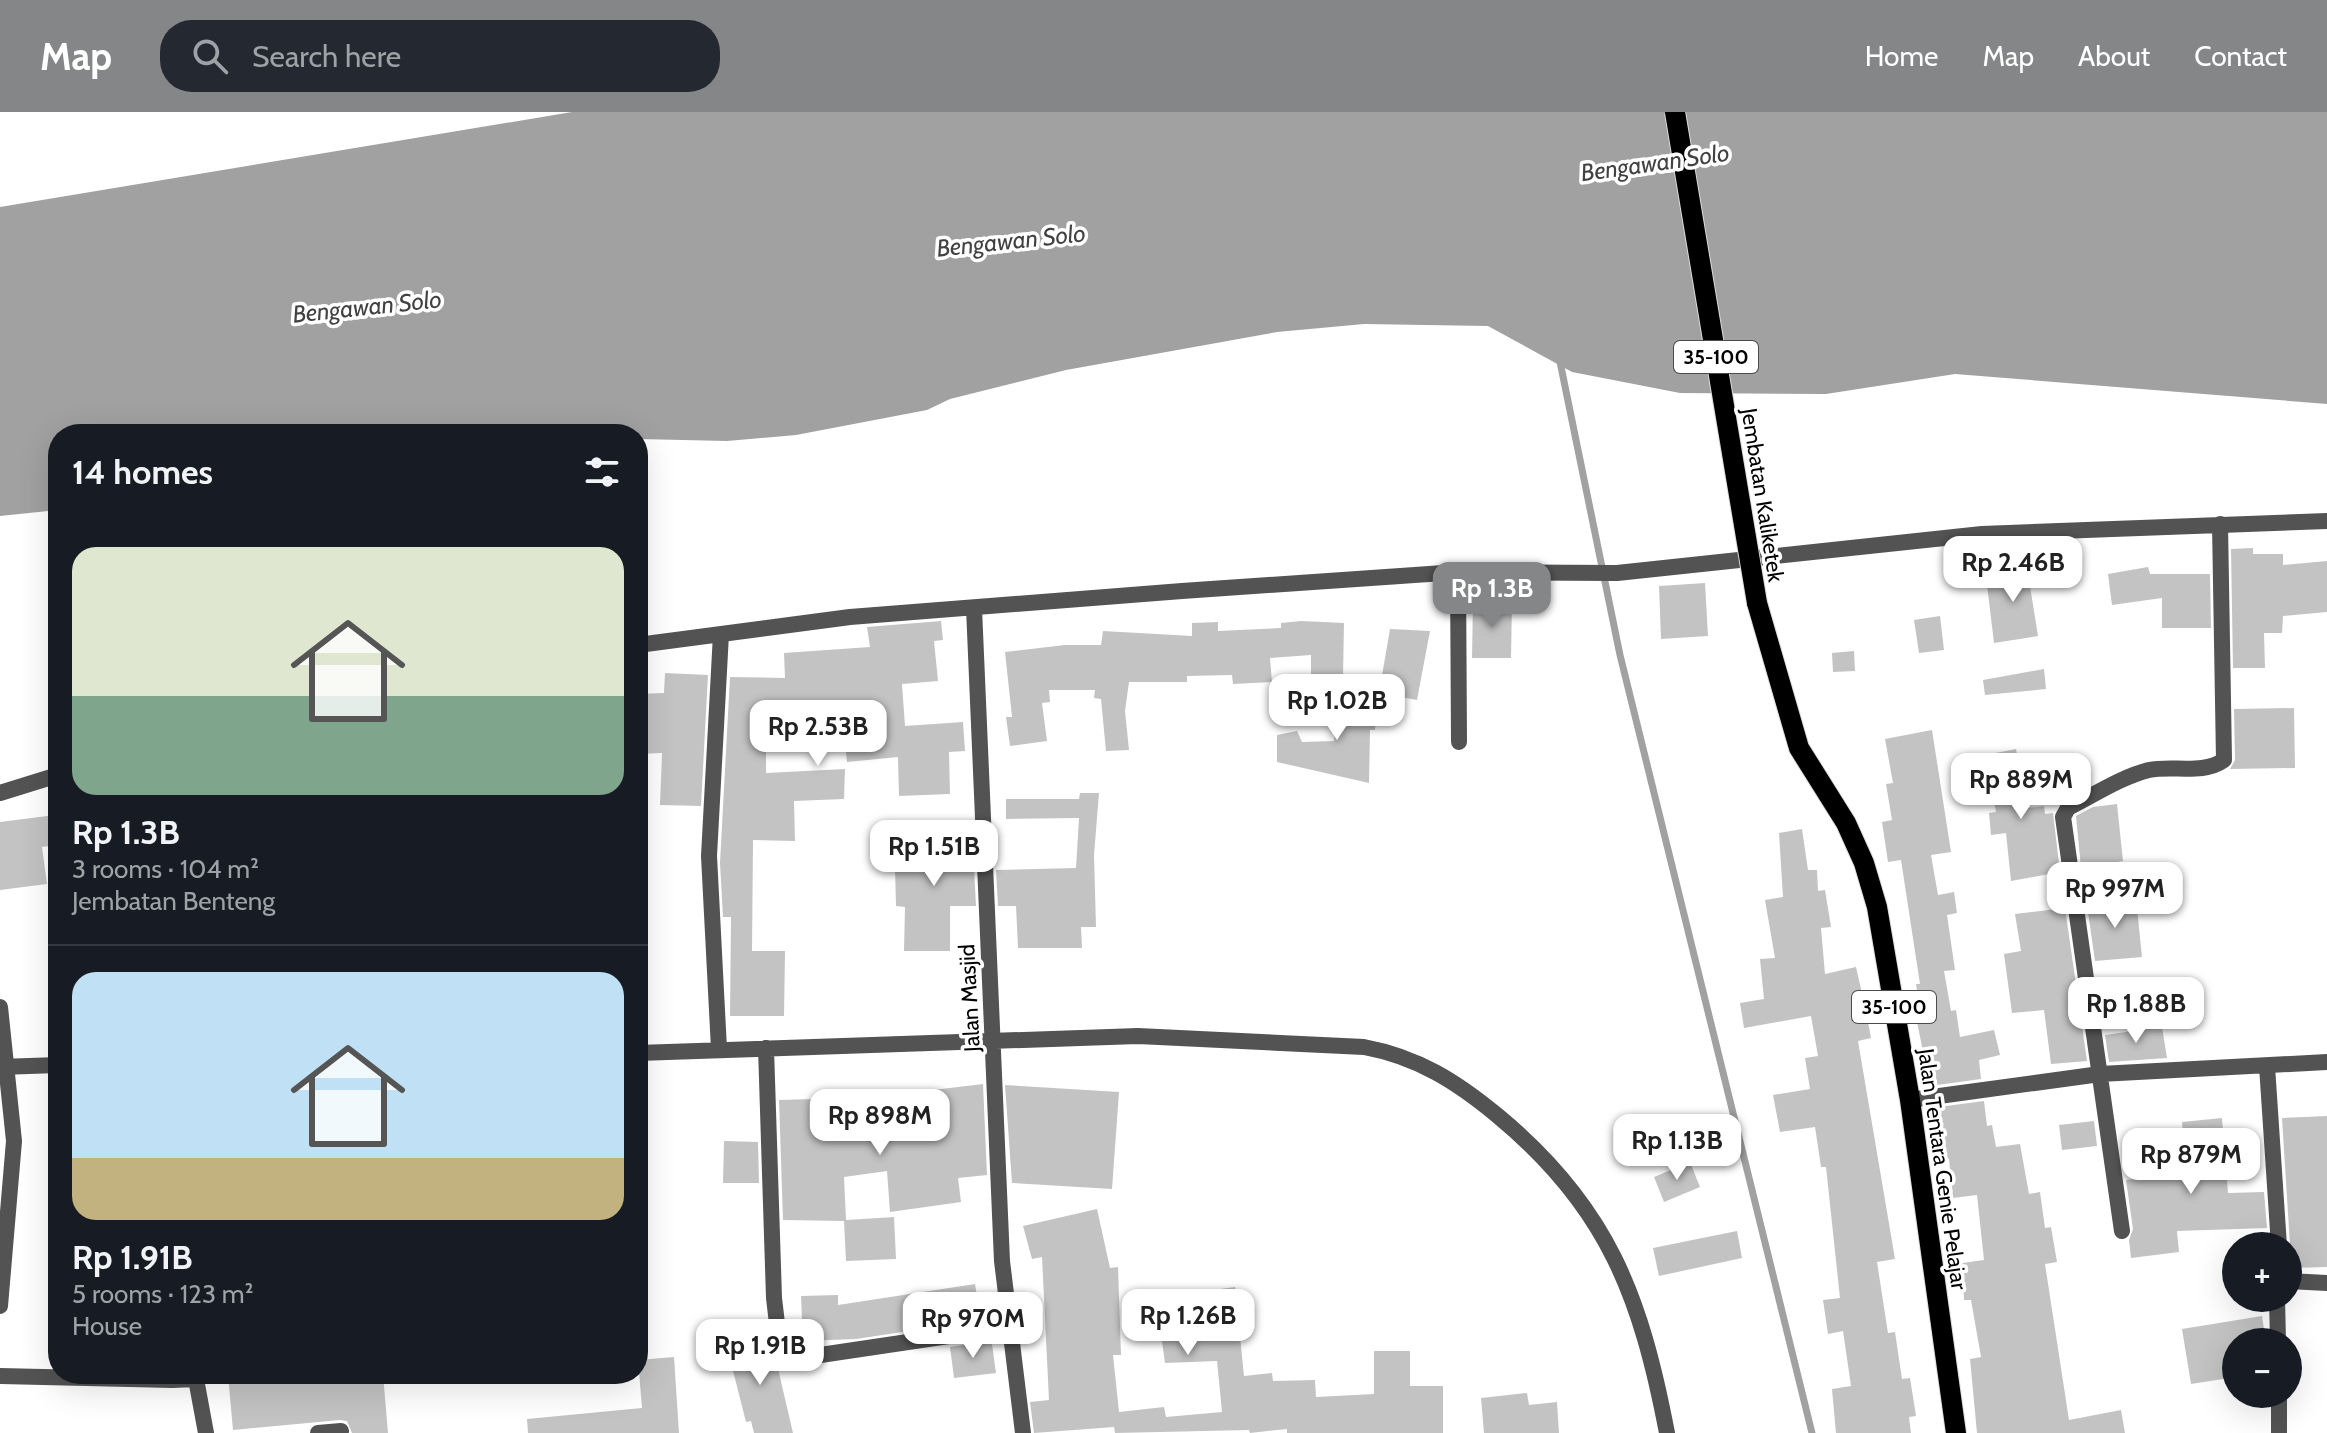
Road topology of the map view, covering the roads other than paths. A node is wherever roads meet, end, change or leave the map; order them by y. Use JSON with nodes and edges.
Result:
{"nodes":[{"id":1,"x":1675,"y":112,"type":"edge"},
{"id":2,"x":2327,"y":521,"type":"edge"},
{"id":3,"x":2220,"y":524,"type":"junction"},
{"id":4,"x":1458,"y":572,"type":"junction"},
{"id":5,"x":1757,"y":603,"type":"joint"},
{"id":6,"x":974,"y":608,"type":"junction"},
{"id":7,"x":721,"y":634,"type":"junction"},
{"id":8,"x":648,"y":644,"type":"edge"},
{"id":9,"x":1459,"y":742,"type":"dead end"},
{"id":10,"x":48,"y":778,"type":"edge"},
{"id":11,"x":0,"y":793,"type":"edge"},
{"id":12,"x":0,"y":1007,"type":"edge"},
{"id":13,"x":994,"y":1041,"type":"junction"},
{"id":14,"x":766,"y":1048,"type":"junction"},
{"id":15,"x":719,"y":1049,"type":"junction"},
{"id":16,"x":648,"y":1053,"type":"edge"},
{"id":17,"x":2327,"y":1062,"type":"edge"},
{"id":18,"x":48,"y":1065,"type":"edge"},
{"id":19,"x":2267,"y":1066,"type":"junction"},
{"id":20,"x":4,"y":1067,"type":"edge"},
{"id":21,"x":2100,"y":1074,"type":"junction"},
{"id":22,"x":1910,"y":1100,"type":"junction"},
{"id":23,"x":2122,"y":1231,"type":"dead end"},
{"id":24,"x":2278,"y":1232,"type":"edge"},
{"id":25,"x":2302,"y":1282,"type":"edge"},
{"id":26,"x":2327,"y":1283,"type":"edge"},
{"id":27,"x":0,"y":1306,"type":"edge"},
{"id":28,"x":1009,"y":1327,"type":"junction"},
{"id":29,"x":0,"y":1376,"type":"edge"},
{"id":30,"x":48,"y":1376,"type":"edge"},
{"id":31,"x":202,"y":1384,"type":"edge"},
{"id":32,"x":2279,"y":1408,"type":"edge"},
{"id":33,"x":341,"y":1431,"type":"edge"},
{"id":34,"x":206,"y":1433,"type":"edge"},
{"id":35,"x":318,"y":1433,"type":"edge"},
{"id":36,"x":1023,"y":1433,"type":"edge"},
{"id":37,"x":1667,"y":1433,"type":"edge"},
{"id":38,"x":1956,"y":1433,"type":"edge"},
{"id":39,"x":2279,"y":1433,"type":"edge"}],
"edges":[{"from":1,"to":5,"type":"main road","name":"Jembatan Kaliketek","number":"35-100","bridge":true},
{"from":2,"to":3,"type":"street"},
{"from":3,"to":4,"type":"street"},
{"from":3,"to":21,"type":"street"},
{"from":4,"to":6,"type":"street"},
{"from":4,"to":9,"type":"street"},
{"from":5,"to":22,"type":"main road","name":"Jalan Tentara Genie Pelajar","number":"35-100"},
{"from":6,"to":7,"type":"street"},
{"from":6,"to":13,"type":"street","name":"Jalan Masjid"},
{"from":7,"to":8,"type":"street"},
{"from":7,"to":15,"type":"street"},
{"from":10,"to":11,"type":"street"},
{"from":12,"to":20,"type":"street"},
{"from":13,"to":14,"type":"street"},
{"from":13,"to":28,"type":"street","name":"Jalan Masjid"},
{"from":13,"to":37,"type":"street"},
{"from":14,"to":15,"type":"street"},
{"from":14,"to":28,"type":"street"},
{"from":15,"to":16,"type":"street"},
{"from":17,"to":19,"type":"street"},
{"from":18,"to":20,"type":"street"},
{"from":19,"to":21,"type":"street"},
{"from":19,"to":24,"type":"street"},
{"from":20,"to":27,"type":"street"},
{"from":21,"to":22,"type":"street"},
{"from":21,"to":23,"type":"street"},
{"from":22,"to":38,"type":"main road","name":"Jalan Tentara Genie Pelajar","number":"35-100"},
{"from":25,"to":26,"type":"street"},
{"from":28,"to":36,"type":"street","name":"Jalan Masjid"},
{"from":29,"to":30,"type":"street"},
{"from":31,"to":34,"type":"street"},
{"from":32,"to":39,"type":"street"},
{"from":33,"to":35,"type":"street"}]}
